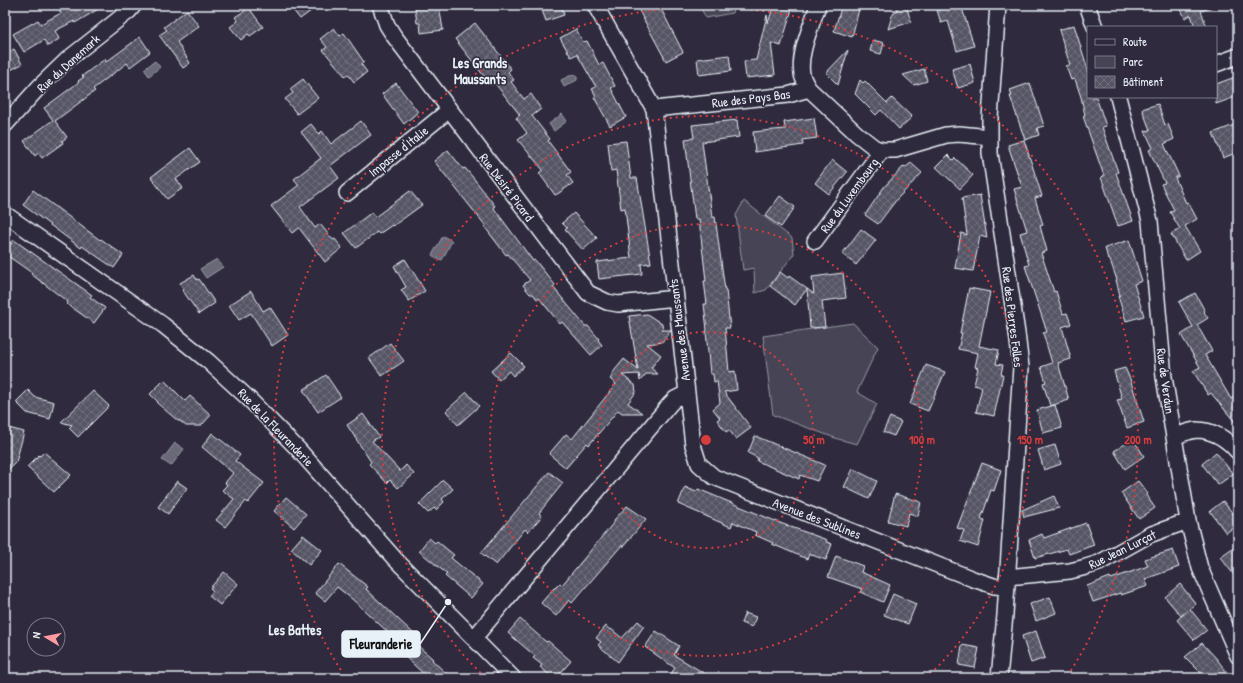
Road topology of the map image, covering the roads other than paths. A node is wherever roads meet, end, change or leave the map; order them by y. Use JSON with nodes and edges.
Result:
{"nodes":[{"id":1,"x":134,"y":5,"type":"edge"},
{"id":2,"x":380,"y":5,"type":"edge"},
{"id":3,"x":596,"y":5,"type":"edge"},
{"id":4,"x":818,"y":5,"type":"edge"},
{"id":5,"x":998,"y":5,"type":"edge"},
{"id":6,"x":1087,"y":5,"type":"edge"},
{"id":7,"x":1095,"y":26,"type":"edge"},
{"id":8,"x":1238,"y":56,"type":"edge"},
{"id":9,"x":1217,"y":64,"type":"edge"},
{"id":10,"x":809,"y":89,"type":"junction"},
{"id":11,"x":1120,"y":98,"type":"edge"},
{"id":12,"x":654,"y":109,"type":"junction"},
{"id":13,"x":449,"y":110,"type":"junction"},
{"id":14,"x":5,"y":125,"type":"edge"},
{"id":15,"x":990,"y":137,"type":"junction"},
{"id":16,"x":882,"y":150,"type":"junction"},
{"id":17,"x":347,"y":193,"type":"dead end"},
{"id":18,"x":5,"y":214,"type":"edge"},
{"id":19,"x":815,"y":241,"type":"dead end"},
{"id":20,"x":676,"y":298,"type":"junction"},
{"id":21,"x":687,"y":393,"type":"junction"},
{"id":22,"x":1174,"y":437,"type":"junction"},
{"id":23,"x":1238,"y":452,"type":"edge"},
{"id":24,"x":1188,"y":521,"type":"junction"},
{"id":25,"x":1007,"y":582,"type":"junction"},
{"id":26,"x":474,"y":638,"type":"junction"},
{"id":27,"x":1238,"y":656,"type":"edge"},
{"id":28,"x":513,"y":678,"type":"edge"},
{"id":29,"x":999,"y":678,"type":"edge"}],
"edges":[{"from":1,"to":14,"type":"street","name":"Rue du Danemark"},
{"from":2,"to":13,"type":"street","name":"Rue Désiré Picard"},
{"from":3,"to":12,"type":"street","name":"Avenue des Maussants"},
{"from":4,"to":10,"type":"street"},
{"from":5,"to":15,"type":"street","name":"Rue des Pierres Folles"},
{"from":6,"to":7,"type":"street"},
{"from":8,"to":9,"type":"street"},
{"from":10,"to":12,"type":"street","name":"Rue des Pays Bas"},
{"from":10,"to":16,"type":"street","name":"Rue des Pays Bas"},
{"from":11,"to":22,"type":"street","name":"Rue de Verdun"},
{"from":12,"to":20,"type":"street","name":"Avenue des Maussants"},
{"from":13,"to":17,"type":"street","name":"Impasse d'Italie"},
{"from":13,"to":20,"type":"street","name":"Rue Désiré Picard"},
{"from":15,"to":16,"type":"street"},
{"from":15,"to":25,"type":"street","name":"Rue des Pierres Folles"},
{"from":16,"to":19,"type":"street","name":"Rue du Luxembourg"},
{"from":18,"to":26,"type":"street","name":"Rue de la Fleuranderie"},
{"from":20,"to":21,"type":"street","name":"Avenue des Maussants"},
{"from":21,"to":25,"type":"street","name":"Avenue des Sublines"},
{"from":21,"to":26,"type":"street","name":"Avenue des Maussants"},
{"from":22,"to":23,"type":"street"},
{"from":22,"to":24,"type":"street","name":"Rue de Verdun"},
{"from":24,"to":25,"type":"street","name":"Rue Jean Lurçat"},
{"from":24,"to":27,"type":"street","name":"Rue de Verdun"},
{"from":25,"to":29,"type":"street","name":"Rue des Pierres Folles"},
{"from":26,"to":28,"type":"street","name":"Rue de la Fleuranderie"}]}
